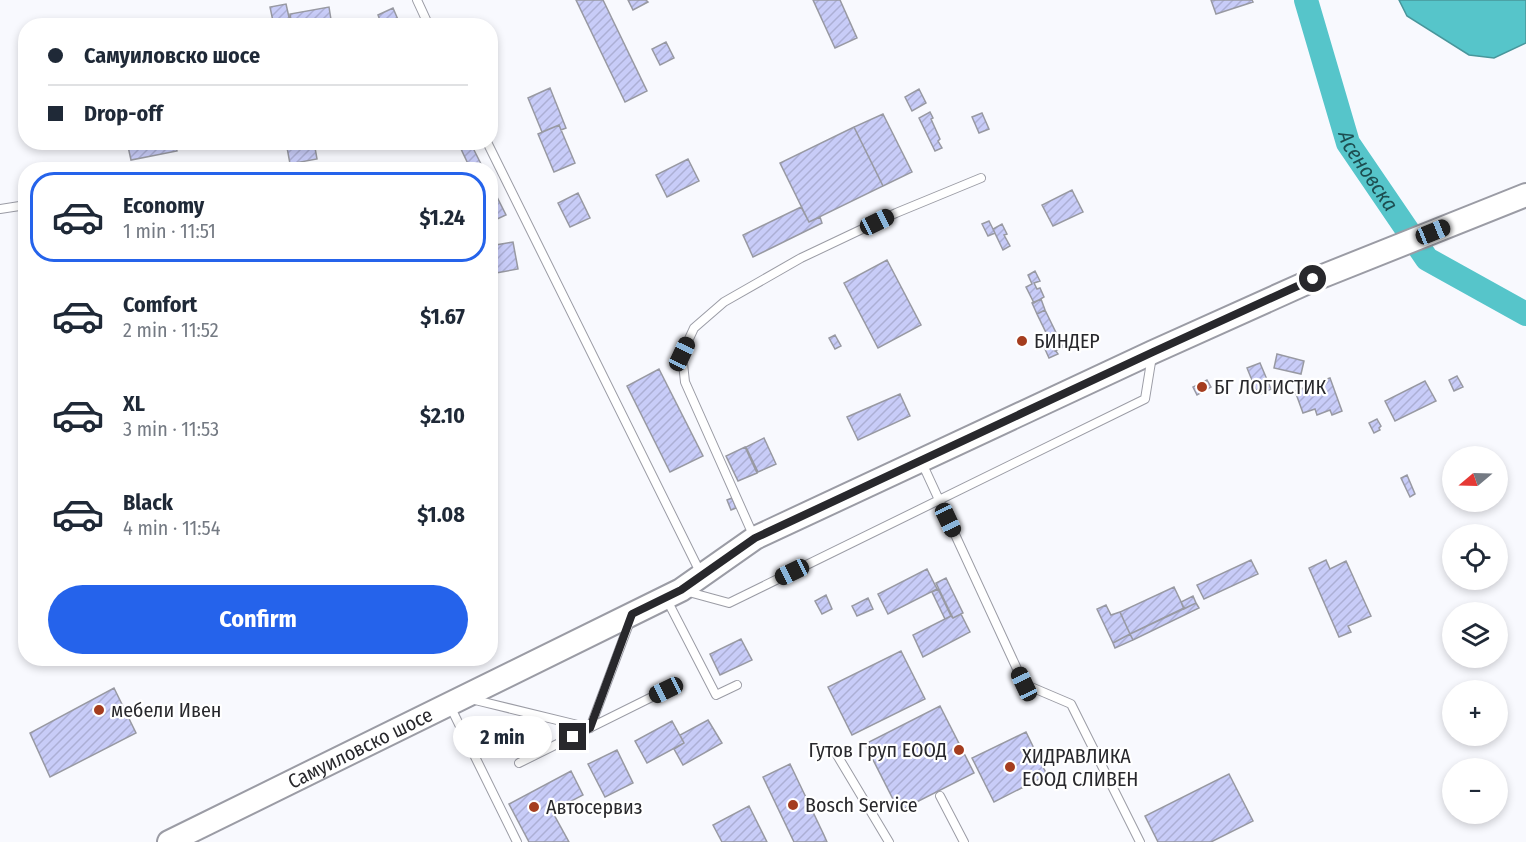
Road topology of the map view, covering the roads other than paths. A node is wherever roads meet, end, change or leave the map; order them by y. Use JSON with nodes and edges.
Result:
{"nodes":[{"id":1,"x":417,"y":0,"type":"edge"},
{"id":2,"x":425,"y":18,"type":"edge"},
{"id":3,"x":498,"y":164,"type":"edge"},
{"id":4,"x":981,"y":178,"type":"dead end"},
{"id":5,"x":1526,"y":195,"type":"edge"},
{"id":6,"x":18,"y":206,"type":"edge"},
{"id":7,"x":0,"y":209,"type":"edge"},
{"id":8,"x":1153,"y":352,"type":"junction"},
{"id":9,"x":920,"y":461,"type":"junction"},
{"id":10,"x":938,"y":500,"type":"junction"},
{"id":11,"x":755,"y":538,"type":"junction"},
{"id":12,"x":702,"y":576,"type":"junction"},
{"id":13,"x":673,"y":594,"type":"junction"},
{"id":14,"x":632,"y":614,"type":"junction"},
{"id":15,"x":737,"y":685,"type":"dead end"},
{"id":16,"x":666,"y":690,"type":"dead end"},
{"id":17,"x":457,"y":701,"type":"junction"},
{"id":18,"x":590,"y":728,"type":"junction"},
{"id":19,"x":837,"y":755,"type":"dead end"},
{"id":20,"x":519,"y":763,"type":"dead end"},
{"id":21,"x":940,"y":796,"type":"dead end"},
{"id":22,"x":169,"y":842,"type":"edge"},
{"id":23,"x":517,"y":842,"type":"edge"},
{"id":24,"x":889,"y":842,"type":"edge"},
{"id":25,"x":964,"y":842,"type":"edge"},
{"id":26,"x":1140,"y":842,"type":"edge"}],
"edges":[{"from":1,"to":2,"type":"lane"},
{"from":3,"to":12,"type":"lane"},
{"from":4,"to":11,"type":"lane"},
{"from":5,"to":8,"type":"street","name":"Самуиловско шосе"},
{"from":6,"to":7,"type":"lane"},
{"from":8,"to":9,"type":"street","name":"Самуиловско шосе"},
{"from":8,"to":10,"type":"lane"},
{"from":9,"to":10,"type":"lane"},
{"from":9,"to":11,"type":"street","name":"Самуиловско шосе"},
{"from":10,"to":13,"type":"lane"},
{"from":10,"to":26,"type":"lane"},
{"from":11,"to":12,"type":"street","name":"Самуиловско шосе"},
{"from":12,"to":13,"type":"street","name":"Самуиловско шосе"},
{"from":13,"to":14,"type":"street","name":"Самуиловско шосе"},
{"from":13,"to":15,"type":"lane"},
{"from":14,"to":17,"type":"street","name":"Самуиловско шосе"},
{"from":14,"to":18,"type":"lane"},
{"from":16,"to":18,"type":"lane"},
{"from":17,"to":18,"type":"lane"},
{"from":17,"to":22,"type":"street","name":"Самуиловско шосе"},
{"from":17,"to":23,"type":"lane"},
{"from":18,"to":20,"type":"lane"},
{"from":19,"to":24,"type":"lane"},
{"from":21,"to":25,"type":"lane"}]}
